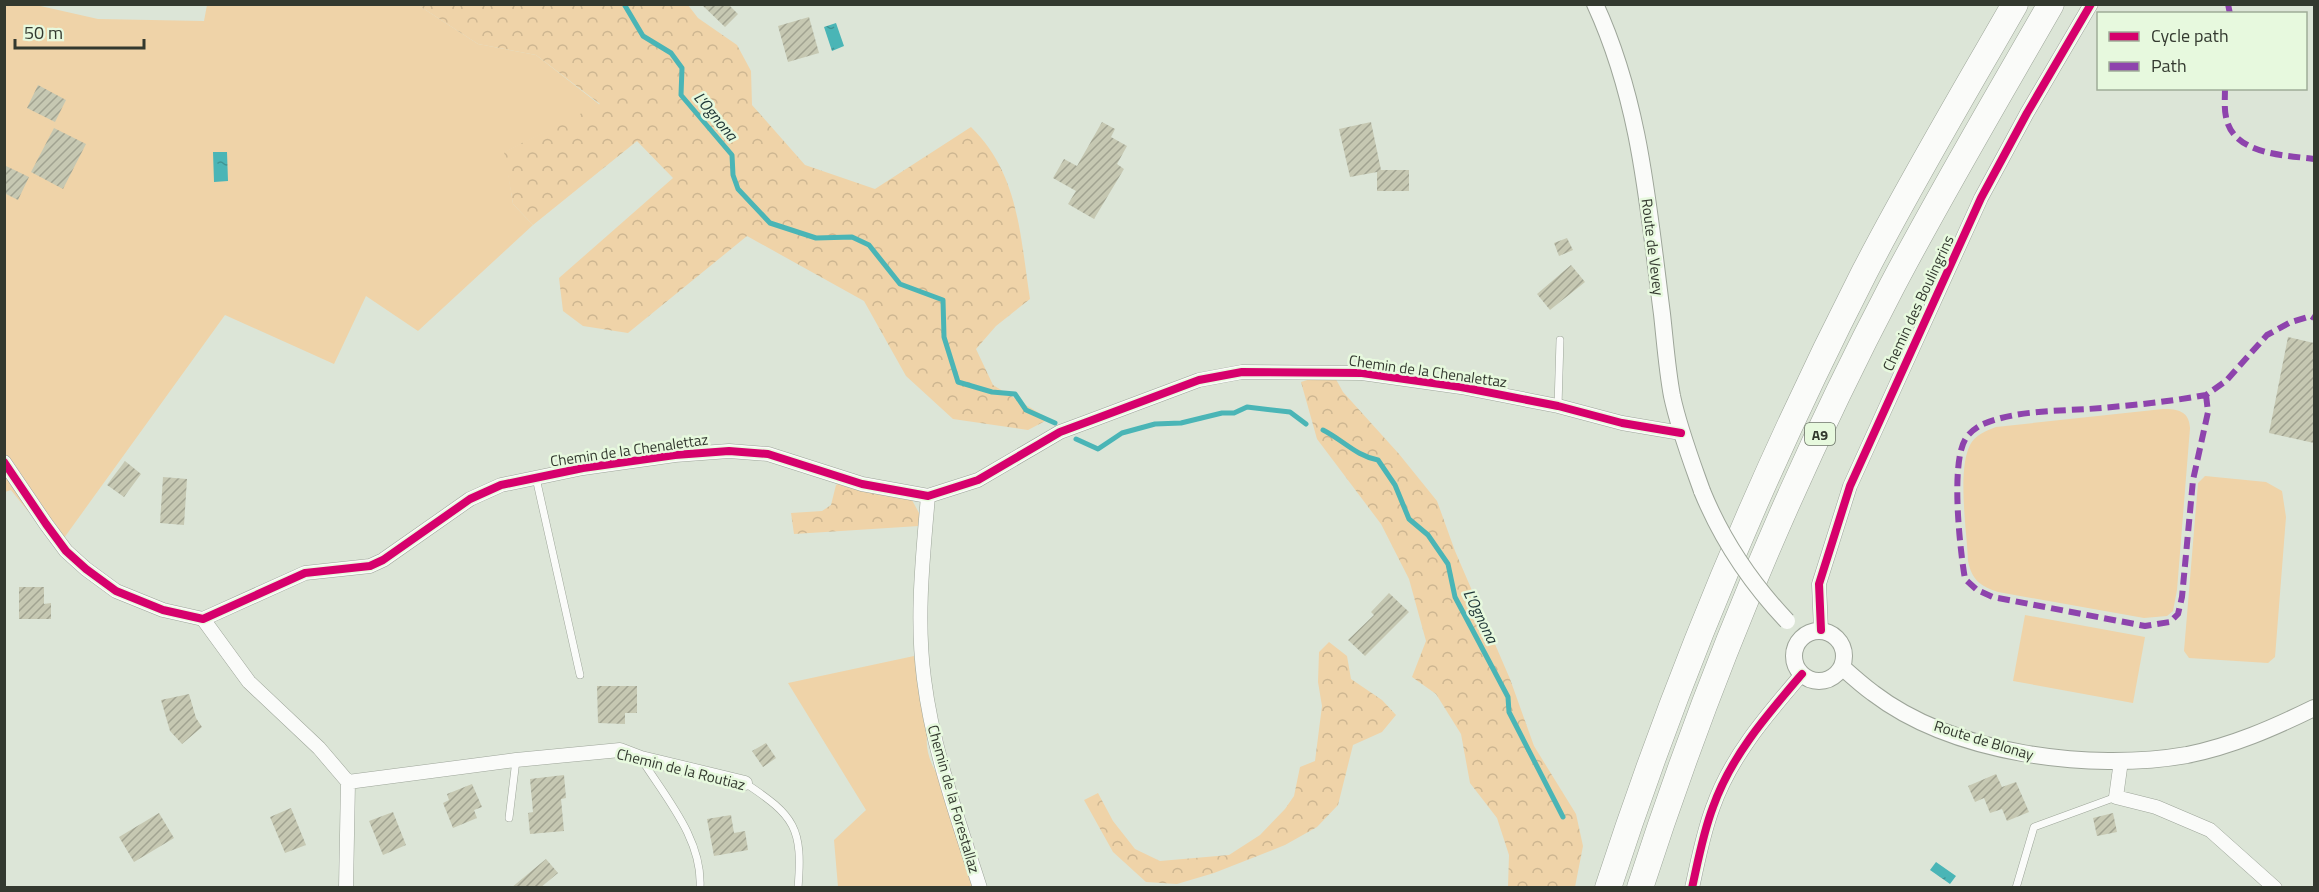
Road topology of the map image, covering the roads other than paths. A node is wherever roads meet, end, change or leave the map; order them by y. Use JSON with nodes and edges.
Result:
{"nodes":[{"id":1,"x":1595,"y":4,"type":"edge"},
{"id":2,"x":2015,"y":4,"type":"edge"},
{"id":3,"x":2051,"y":4,"type":"edge"},
{"id":4,"x":2091,"y":4,"type":"edge"},
{"id":5,"x":1560,"y":340,"type":"dead end"},
{"id":6,"x":1558,"y":406,"type":"junction"},
{"id":7,"x":1681,"y":433,"type":"junction"},
{"id":8,"x":4,"y":462,"type":"edge"},
{"id":9,"x":536,"y":478,"type":"junction"},
{"id":10,"x":928,"y":496,"type":"junction"},
{"id":11,"x":203,"y":619,"type":"junction"},
{"id":12,"x":1821,"y":630,"type":"junction"},
{"id":13,"x":1802,"y":637,"type":"junction"},
{"id":14,"x":1842,"y":667,"type":"junction"},
{"id":15,"x":1802,"y":674,"type":"junction"},
{"id":16,"x":580,"y":675,"type":"dead end"},
{"id":17,"x":2314,"y":708,"type":"edge"},
{"id":18,"x":641,"y":758,"type":"junction"},
{"id":19,"x":516,"y":760,"type":"junction"},
{"id":20,"x":2121,"y":761,"type":"junction"},
{"id":21,"x":348,"y":782,"type":"junction"},
{"id":22,"x":746,"y":783,"type":"joint"},
{"id":23,"x":2116,"y":797,"type":"junction"},
{"id":24,"x":509,"y":818,"type":"dead end"},
{"id":25,"x":346,"y":888,"type":"edge"},
{"id":26,"x":700,"y":888,"type":"edge"},
{"id":27,"x":798,"y":888,"type":"edge"},
{"id":28,"x":980,"y":888,"type":"edge"},
{"id":29,"x":1608,"y":888,"type":"edge"},
{"id":30,"x":1640,"y":888,"type":"edge"},
{"id":31,"x":1692,"y":888,"type":"edge"},
{"id":32,"x":2016,"y":888,"type":"edge"},
{"id":33,"x":2275,"y":888,"type":"edge"}],
"edges":[{"from":1,"to":7,"type":"street","name":"Route de Vevey"},
{"from":2,"to":29,"type":"highway","number":"A9"},
{"from":3,"to":30,"type":"highway","number":"A9"},
{"from":4,"to":12,"type":"street","name":"Chemin des Boulingrins"},
{"from":5,"to":6,"type":"lane"},
{"from":6,"to":7,"type":"street","name":"Chemin de la Chenalettaz"},
{"from":6,"to":10,"type":"street","name":"Chemin de la Chenalettaz"},
{"from":7,"to":13,"type":"street","name":"Route de Vevey","bridge":true},
{"from":8,"to":11,"type":"street"},
{"from":9,"to":10,"type":"street","name":"Chemin de la Chenalettaz"},
{"from":9,"to":11,"type":"street","name":"Chemin de la Chenalettaz"},
{"from":9,"to":16,"type":"lane"},
{"from":10,"to":28,"type":"street","name":"Chemin de la Forestallaz"},
{"from":11,"to":21,"type":"street"},
{"from":12,"to":13,"type":"street"},
{"from":12,"to":14,"type":"street"},
{"from":13,"to":15,"type":"street"},
{"from":14,"to":15,"type":"street"},
{"from":14,"to":20,"type":"street","name":"Route de Blonay"},
{"from":15,"to":31,"type":"street"},
{"from":17,"to":20,"type":"street","name":"Route de Blonay"},
{"from":18,"to":19,"type":"street","name":"Chemin de la Routiaz"},
{"from":18,"to":22,"type":"street","name":"Chemin de la Routiaz"},
{"from":18,"to":26,"type":"lane"},
{"from":19,"to":21,"type":"street","name":"Chemin de la Routiaz"},
{"from":19,"to":24,"type":"lane"},
{"from":20,"to":23,"type":"street"},
{"from":21,"to":25,"type":"street"},
{"from":22,"to":27,"type":"lane","name":"Chemin de la Routiaz"},
{"from":23,"to":32,"type":"lane"},
{"from":23,"to":33,"type":"street"}]}
